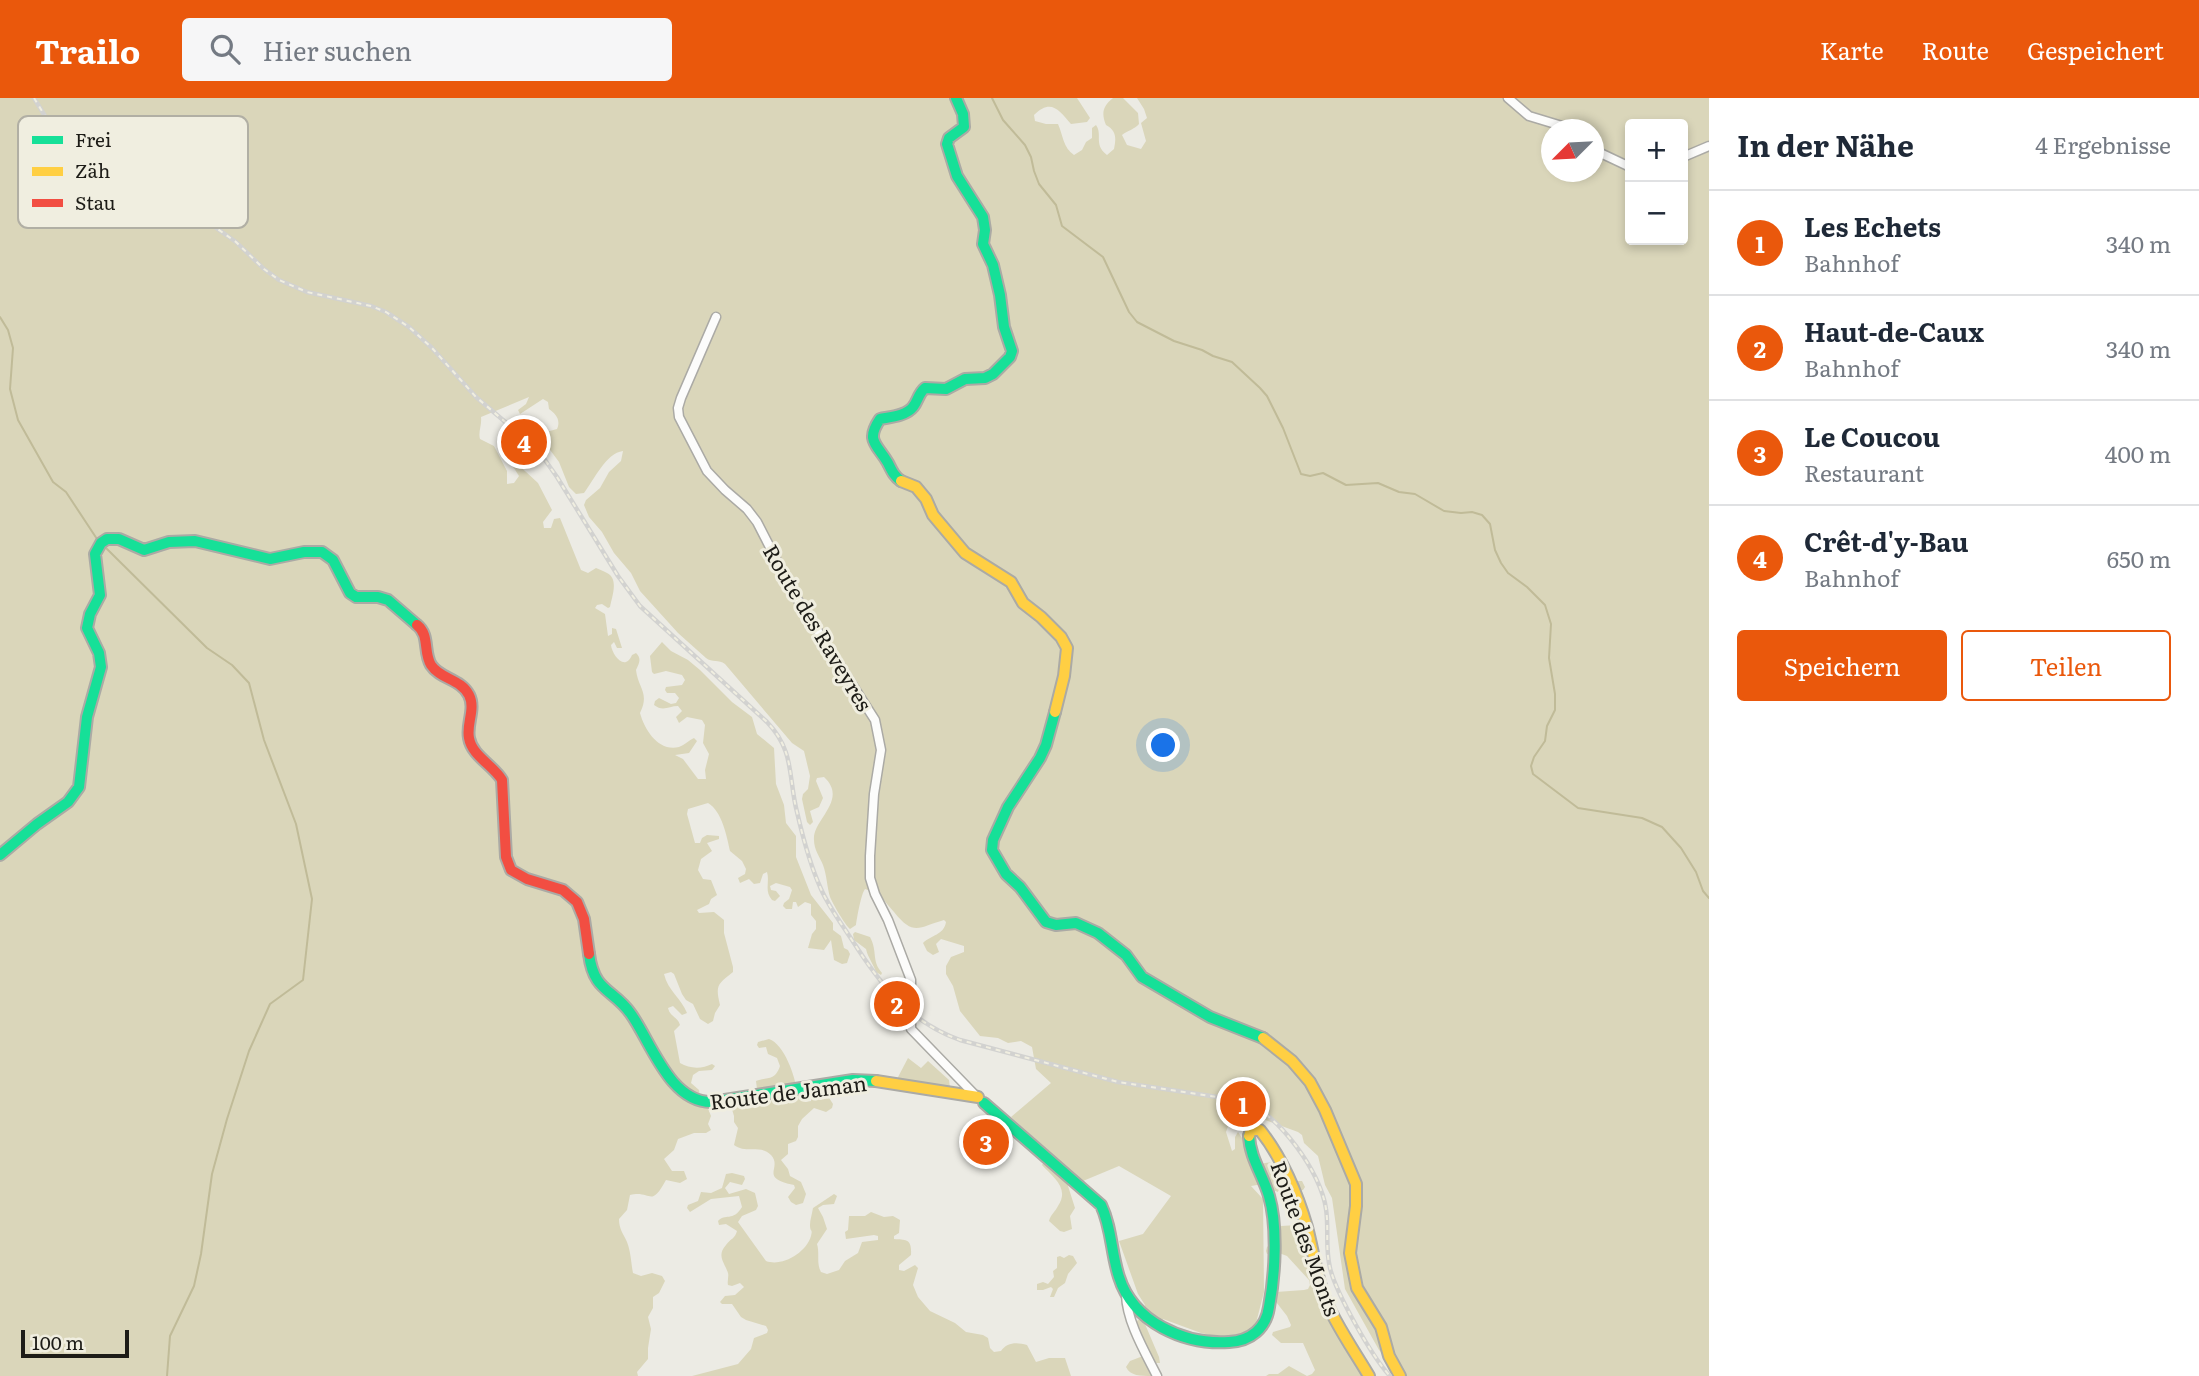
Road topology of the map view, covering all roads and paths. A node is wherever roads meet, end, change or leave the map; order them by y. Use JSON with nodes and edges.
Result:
{"nodes":[{"id":1,"x":956,"y":98,"type":"edge"},
{"id":2,"x":1508,"y":98,"type":"edge"},
{"id":3,"x":1541,"y":119,"type":"edge"},
{"id":4,"x":1709,"y":146,"type":"edge"},
{"id":5,"x":1604,"y":155,"type":"edge"},
{"id":6,"x":1688,"y":155,"type":"edge"},
{"id":7,"x":1625,"y":165,"type":"edge"},
{"id":8,"x":716,"y":317,"type":"dead end"},
{"id":9,"x":0,"y":855,"type":"edge"},
{"id":10,"x":981,"y":1100,"type":"junction"},
{"id":11,"x":1126,"y":1296,"type":"junction"},
{"id":12,"x":1157,"y":1376,"type":"edge"},
{"id":13,"x":1369,"y":1376,"type":"edge"},
{"id":14,"x":1400,"y":1376,"type":"edge"}],
"edges":[{"from":1,"to":14,"type":"street"},
{"from":2,"to":3,"type":"street"},
{"from":4,"to":6,"type":"street"},
{"from":5,"to":7,"type":"street"},
{"from":8,"to":10,"type":"street","name":"Route des Raveyres"},
{"from":9,"to":10,"type":"street","name":"Route de Jaman"},
{"from":10,"to":11,"type":"street","name":"Route des Monts"},
{"from":11,"to":12,"type":"street"},
{"from":11,"to":13,"type":"street","name":"Route des Monts"}]}
